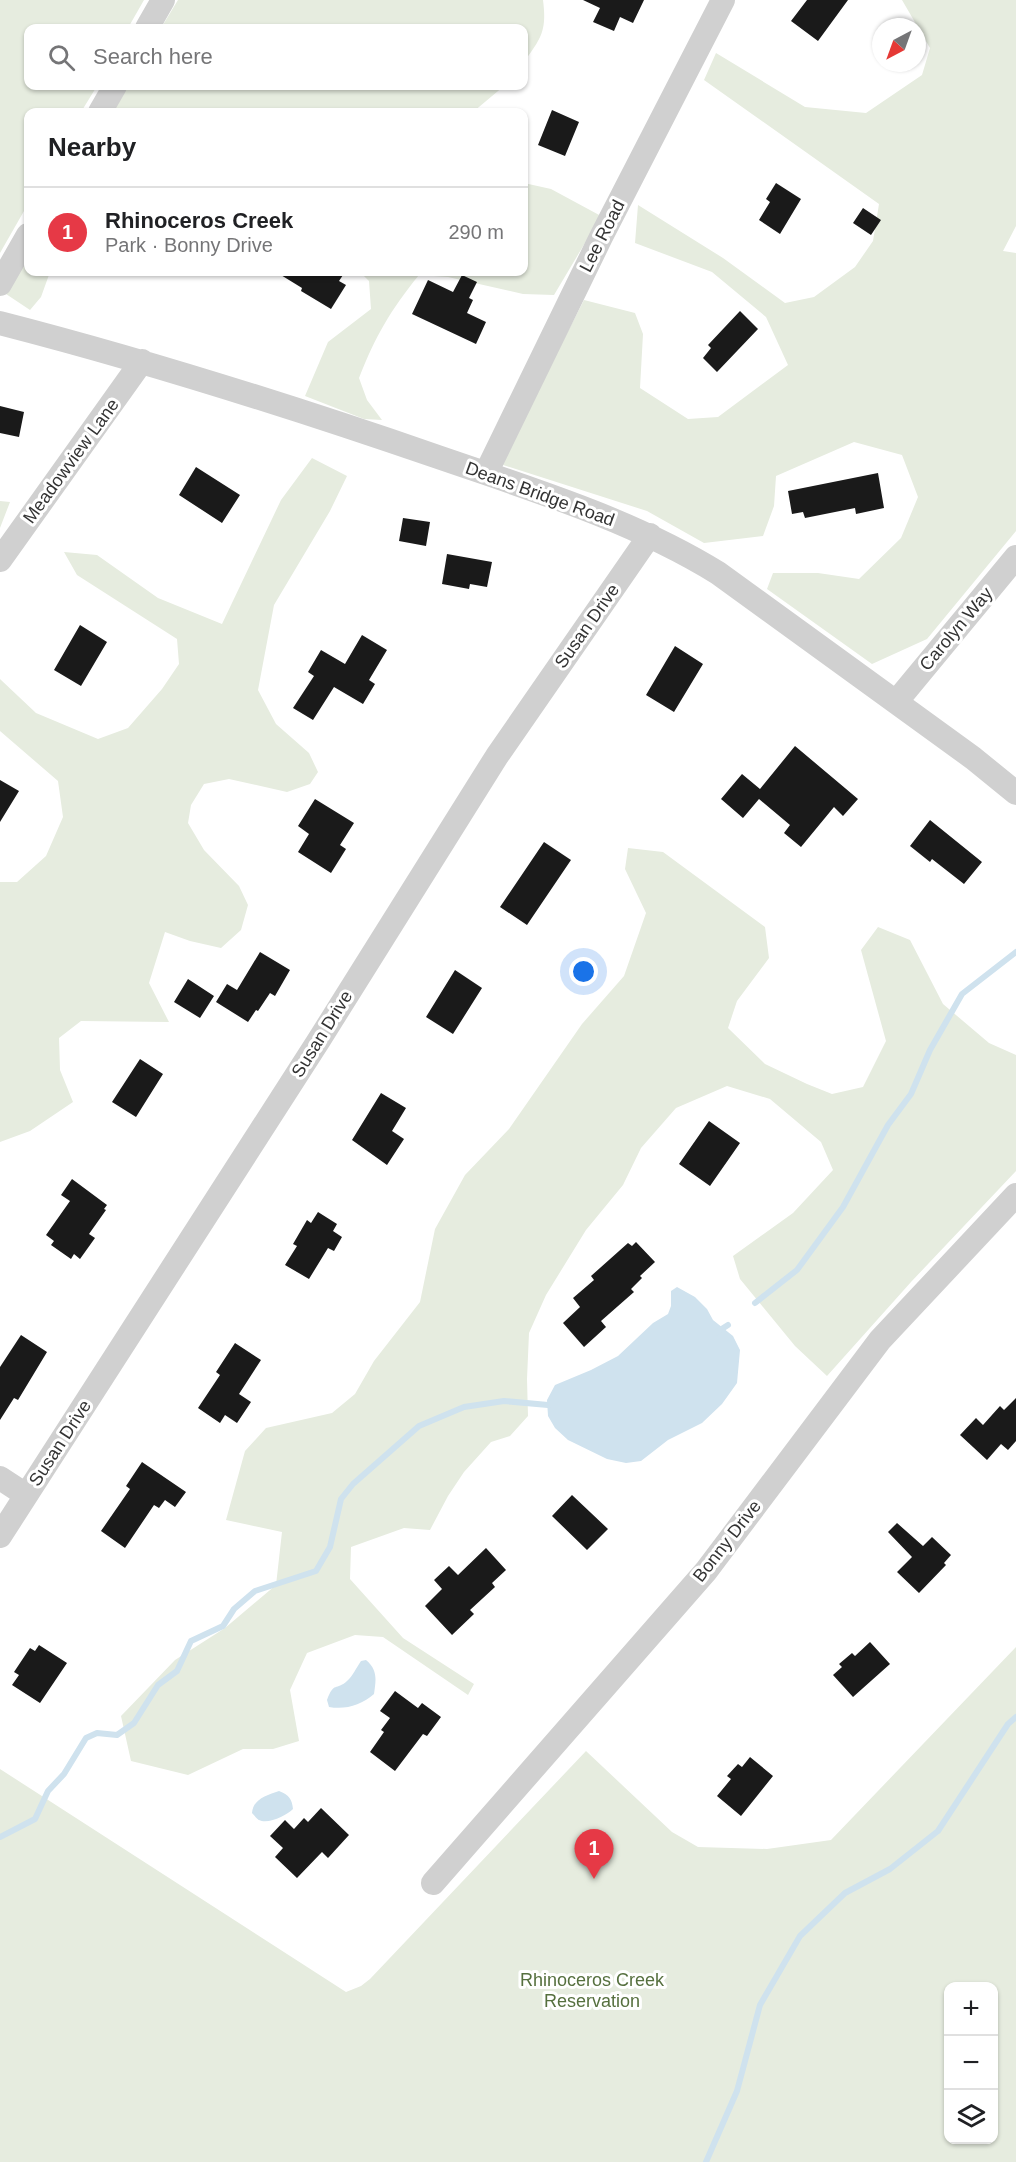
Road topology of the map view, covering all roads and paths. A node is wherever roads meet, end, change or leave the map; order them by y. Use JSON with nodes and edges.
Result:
{"nodes":[{"id":1,"x":163,"y":0,"type":"edge"},
{"id":2,"x":723,"y":0,"type":"edge"},
{"id":3,"x":149,"y":24,"type":"edge"},
{"id":4,"x":113,"y":90,"type":"edge"},
{"id":5,"x":102,"y":108,"type":"edge"},
{"id":6,"x":24,"y":242,"type":"edge"},
{"id":7,"x":0,"y":284,"type":"edge"},
{"id":8,"x":0,"y":323,"type":"edge"},
{"id":9,"x":142,"y":361,"type":"junction"},
{"id":10,"x":486,"y":473,"type":"junction"},
{"id":11,"x":650,"y":535,"type":"junction"},
{"id":12,"x":1016,"y":557,"type":"edge"},
{"id":13,"x":0,"y":560,"type":"edge"},
{"id":14,"x":896,"y":702,"type":"junction"},
{"id":15,"x":1016,"y":793,"type":"edge"},
{"id":16,"x":1016,"y":1195,"type":"edge"},
{"id":17,"x":0,"y":1478,"type":"edge"},
{"id":18,"x":26,"y":1495,"type":"junction"},
{"id":19,"x":0,"y":1536,"type":"edge"},
{"id":20,"x":433,"y":1883,"type":"dead end"}],
"edges":[{"from":1,"to":3,"type":"street"},
{"from":2,"to":10,"type":"street","name":"Lee Road"},
{"from":4,"to":5,"type":"street"},
{"from":6,"to":7,"type":"street"},
{"from":8,"to":9,"type":"street","name":"Deans Bridge Road"},
{"from":9,"to":10,"type":"street","name":"Deans Bridge Road"},
{"from":9,"to":13,"type":"street","name":"Meadowview Lane"},
{"from":10,"to":11,"type":"street","name":"Deans Bridge Road"},
{"from":11,"to":14,"type":"street","name":"Deans Bridge Road"},
{"from":11,"to":18,"type":"street","name":"Susan Drive"},
{"from":12,"to":14,"type":"street","name":"Carolyn Way"},
{"from":14,"to":15,"type":"street","name":"Deans Bridge Road"},
{"from":16,"to":20,"type":"street","name":"Bonny Drive"},
{"from":17,"to":18,"type":"street"},
{"from":18,"to":19,"type":"street","name":"Susan Drive"}]}
